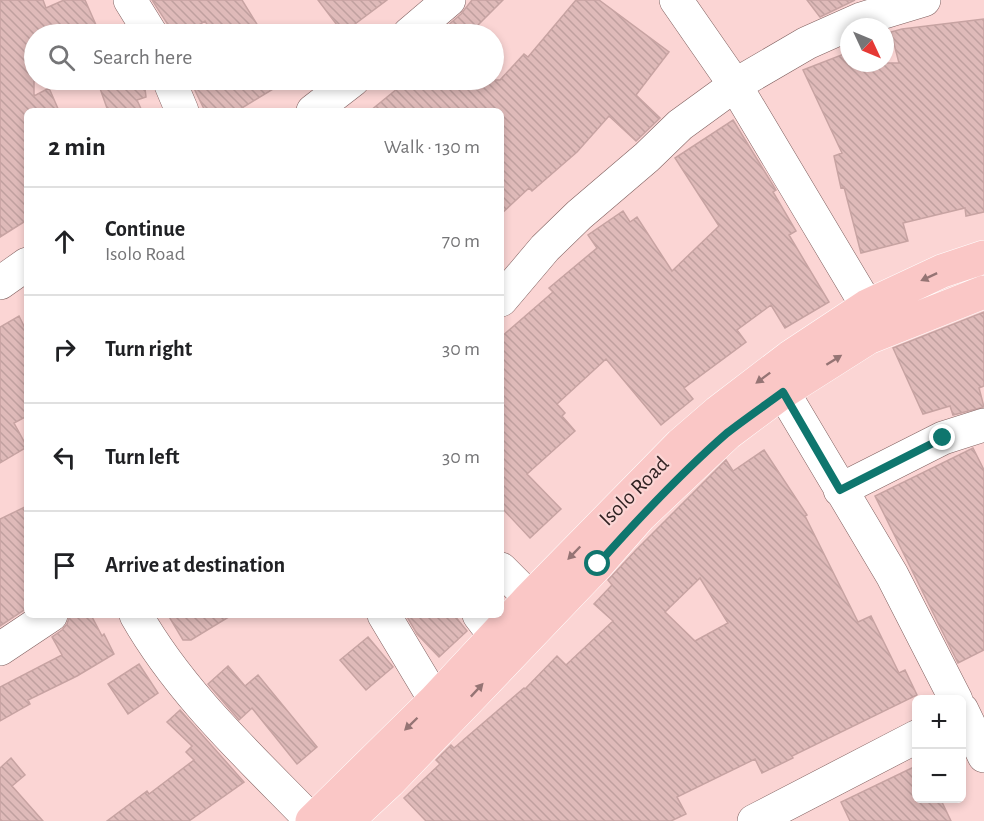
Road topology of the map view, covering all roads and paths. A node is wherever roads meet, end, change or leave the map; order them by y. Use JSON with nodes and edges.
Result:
{"nodes":[{"id":1,"x":130,"y":0,"type":"edge"},
{"id":2,"x":449,"y":0,"type":"edge"},
{"id":3,"x":676,"y":0,"type":"edge"},
{"id":4,"x":924,"y":0,"type":"edge"},
{"id":5,"x":145,"y":24,"type":"edge"},
{"id":6,"x":421,"y":24,"type":"edge"},
{"id":7,"x":735,"y":85,"type":"junction"},
{"id":8,"x":174,"y":90,"type":"edge"},
{"id":9,"x":340,"y":90,"type":"edge"},
{"id":10,"x":181,"y":108,"type":"edge"},
{"id":11,"x":317,"y":108,"type":"edge"},
{"id":12,"x":984,"y":257,"type":"edge"},
{"id":13,"x":24,"y":266,"type":"edge"},
{"id":14,"x":0,"y":282,"type":"edge"},
{"id":15,"x":984,"y":292,"type":"edge"},
{"id":16,"x":504,"y":296,"type":"edge"},
{"id":17,"x":867,"y":306,"type":"junction"},
{"id":18,"x":783,"y":392,"type":"junction"},
{"id":19,"x":984,"y":425,"type":"edge"},
{"id":20,"x":840,"y":490,"type":"junction"},
{"id":21,"x":504,"y":572,"type":"edge"},
{"id":22,"x":541,"y":606,"type":"junction"},
{"id":23,"x":46,"y":618,"type":"edge"},
{"id":24,"x":138,"y":618,"type":"edge"},
{"id":25,"x":386,"y":618,"type":"edge"},
{"id":26,"x":487,"y":625,"type":"edge"},
{"id":27,"x":0,"y":649,"type":"edge"},
{"id":28,"x":958,"y":695,"type":"edge"},
{"id":29,"x":435,"y":700,"type":"junction"},
{"id":30,"x":966,"y":711,"type":"edge"},
{"id":31,"x":912,"y":739,"type":"edge"},
{"id":32,"x":984,"y":756,"type":"edge"},
{"id":33,"x":312,"y":821,"type":"edge"},
{"id":34,"x":347,"y":821,"type":"edge"},
{"id":35,"x":754,"y":821,"type":"edge"}],
"edges":[{"from":1,"to":5,"type":"street"},
{"from":2,"to":6,"type":"street"},
{"from":3,"to":7,"type":"street"},
{"from":4,"to":7,"type":"street"},
{"from":7,"to":16,"type":"street"},
{"from":7,"to":17,"type":"street"},
{"from":8,"to":10,"type":"street"},
{"from":9,"to":11,"type":"street"},
{"from":12,"to":17,"type":"main road","name":"Isolo Road","one_way":true},
{"from":13,"to":14,"type":"street"},
{"from":18,"to":15,"type":"main road","name":"Isolo Road","one_way":true},
{"from":17,"to":22,"type":"main road","name":"Isolo Road","one_way":true},
{"from":18,"to":20,"type":"street"},
{"from":18,"to":22,"type":"main road","name":"Isolo Road"},
{"from":19,"to":20,"type":"street"},
{"from":20,"to":28,"type":"street"},
{"from":21,"to":22,"type":"street"},
{"from":22,"to":26,"type":"main road","name":"Isolo Road"},
{"from":34,"to":22,"type":"main road","name":"Isolo Road","one_way":true},
{"from":23,"to":27,"type":"street"},
{"from":24,"to":33,"type":"street"},
{"from":25,"to":29,"type":"street"},
{"from":26,"to":29,"type":"main road","name":"Isolo Road"},
{"from":29,"to":33,"type":"main road","name":"Isolo Road","one_way":true},
{"from":30,"to":32,"type":"street"},
{"from":31,"to":35,"type":"street"}]}
